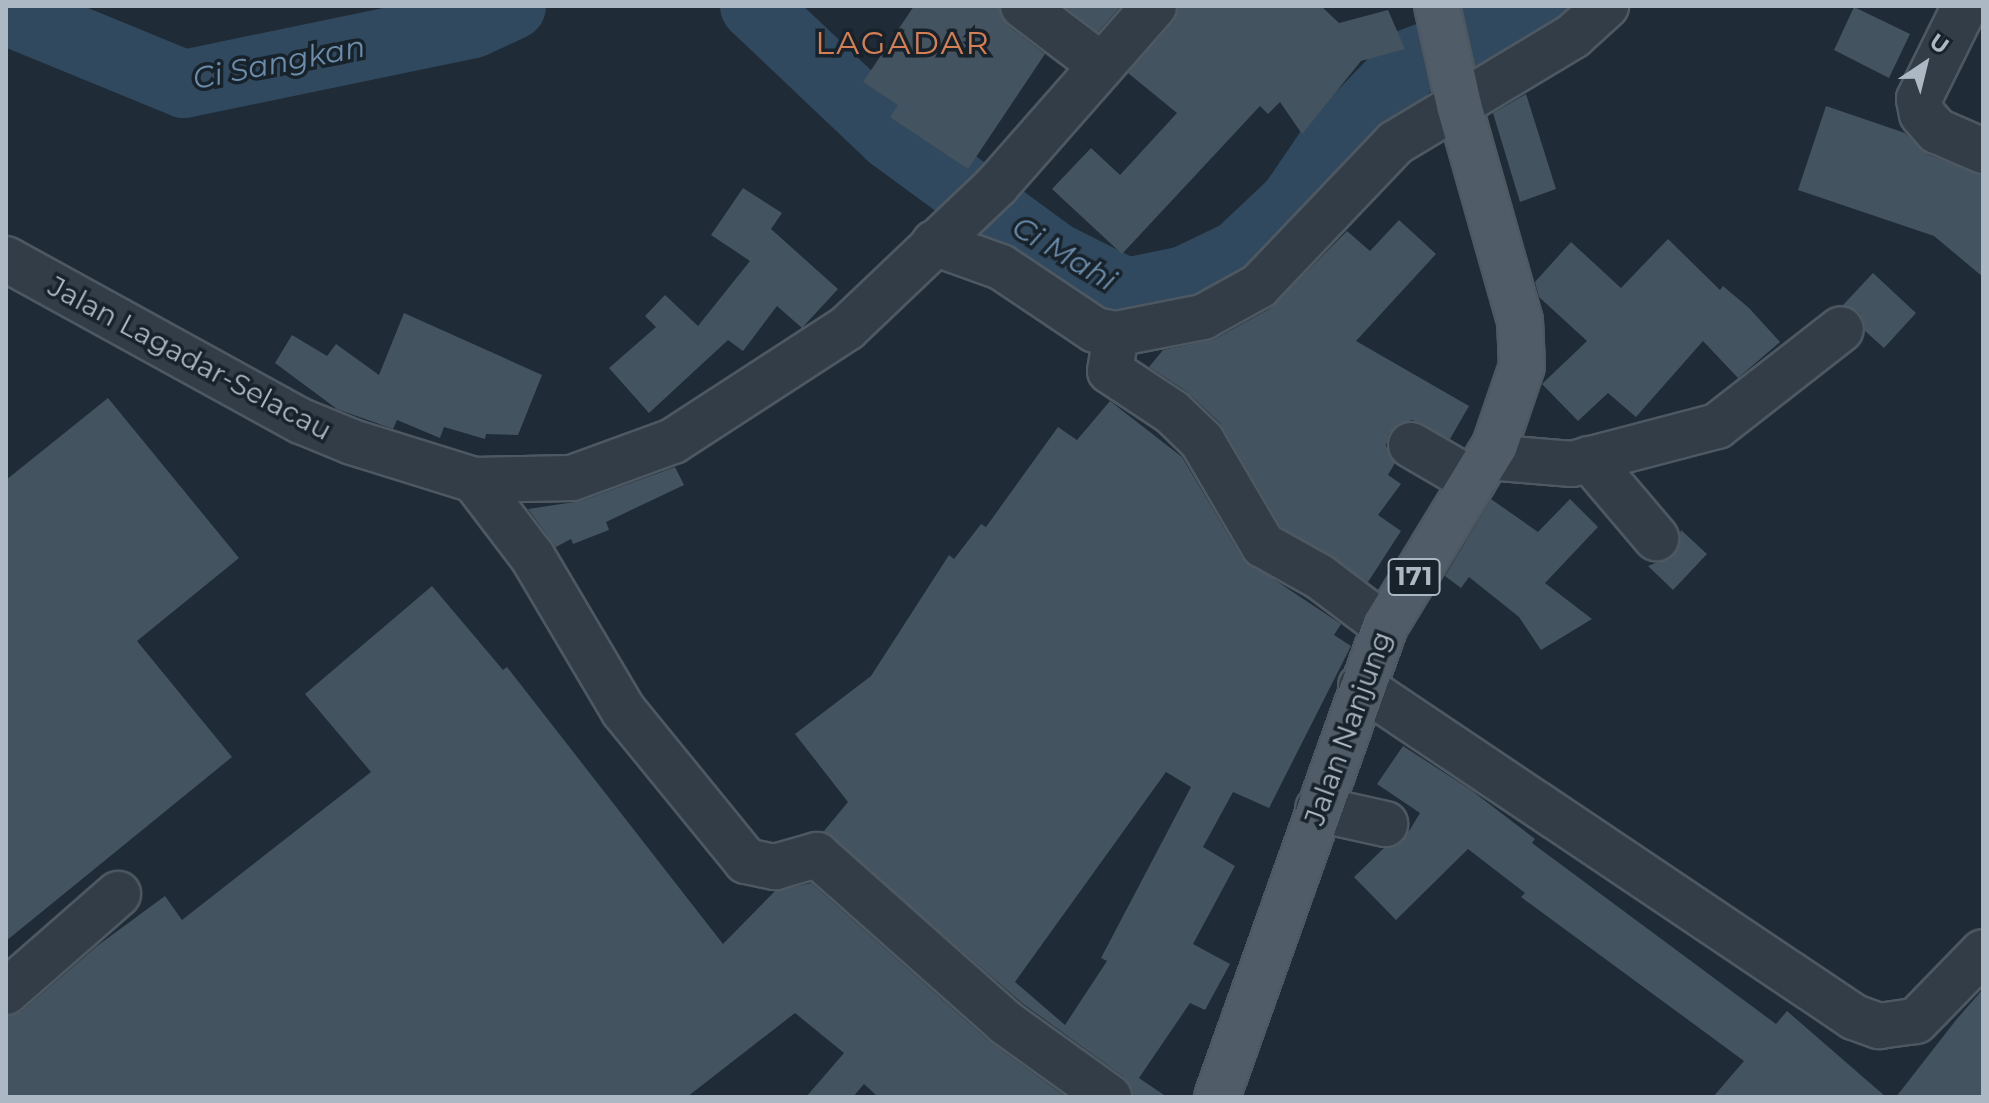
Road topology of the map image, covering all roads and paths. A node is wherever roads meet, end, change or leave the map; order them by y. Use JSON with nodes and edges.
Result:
{"nodes":[{"id":1,"x":1023,"y":6,"type":"edge"},
{"id":2,"x":1154,"y":6,"type":"edge"},
{"id":3,"x":1437,"y":6,"type":"edge"},
{"id":4,"x":1606,"y":6,"type":"edge"},
{"id":5,"x":1965,"y":6,"type":"edge"},
{"id":6,"x":1101,"y":65,"type":"junction"},
{"id":7,"x":1459,"y":105,"type":"junction"},
{"id":8,"x":1983,"y":151,"type":"edge"},
{"id":9,"x":934,"y":243,"type":"junction"},
{"id":10,"x":6,"y":259,"type":"edge"},
{"id":11,"x":1841,"y":329,"type":"dead end"},
{"id":12,"x":1116,"y":334,"type":"junction"},
{"id":13,"x":1411,"y":445,"type":"dead end"},
{"id":14,"x":1589,"y":459,"type":"junction"},
{"id":15,"x":1480,"y":469,"type":"junction"},
{"id":16,"x":474,"y":480,"type":"junction"},
{"id":17,"x":1656,"y":538,"type":"dead end"},
{"id":18,"x":1385,"y":626,"type":"junction"},
{"id":19,"x":1361,"y":686,"type":"junction"},
{"id":20,"x":1318,"y":809,"type":"junction"},
{"id":21,"x":1385,"y":824,"type":"dead end"},
{"id":22,"x":118,"y":894,"type":"dead end"},
{"id":23,"x":1983,"y":952,"type":"edge"},
{"id":24,"x":6,"y":992,"type":"edge"},
{"id":25,"x":1109,"y":1097,"type":"edge"},
{"id":26,"x":1217,"y":1097,"type":"edge"}],
"edges":[{"from":1,"to":6,"type":"street"},
{"from":2,"to":6,"type":"street","name":"Jalan Lagadar-Selacau"},
{"from":3,"to":7,"type":"main road","name":"Jalan Nanjung","number":"171"},
{"from":4,"to":7,"type":"street"},
{"from":5,"to":8,"type":"street"},
{"from":6,"to":9,"type":"street","name":"Jalan Lagadar-Selacau"},
{"from":7,"to":12,"type":"street"},
{"from":7,"to":15,"type":"main road","name":"Jalan Nanjung","number":"171"},
{"from":9,"to":12,"type":"street"},
{"from":9,"to":16,"type":"street","name":"Jalan Lagadar-Selacau"},
{"from":10,"to":16,"type":"street","name":"Jalan Lagadar-Selacau"},
{"from":11,"to":14,"type":"street"},
{"from":12,"to":18,"type":"street"},
{"from":13,"to":15,"type":"street"},
{"from":14,"to":15,"type":"street"},
{"from":14,"to":17,"type":"street"},
{"from":15,"to":18,"type":"main road","name":"Jalan Nanjung","number":"171"},
{"from":16,"to":25,"type":"street"},
{"from":18,"to":19,"type":"main road","name":"Jalan Nanjung","number":"171"},
{"from":19,"to":20,"type":"main road","name":"Jalan Nanjung","number":"171"},
{"from":19,"to":23,"type":"street"},
{"from":20,"to":21,"type":"street"},
{"from":20,"to":26,"type":"main road","name":"Jalan Nanjung","number":"171"},
{"from":22,"to":24,"type":"street"}]}
